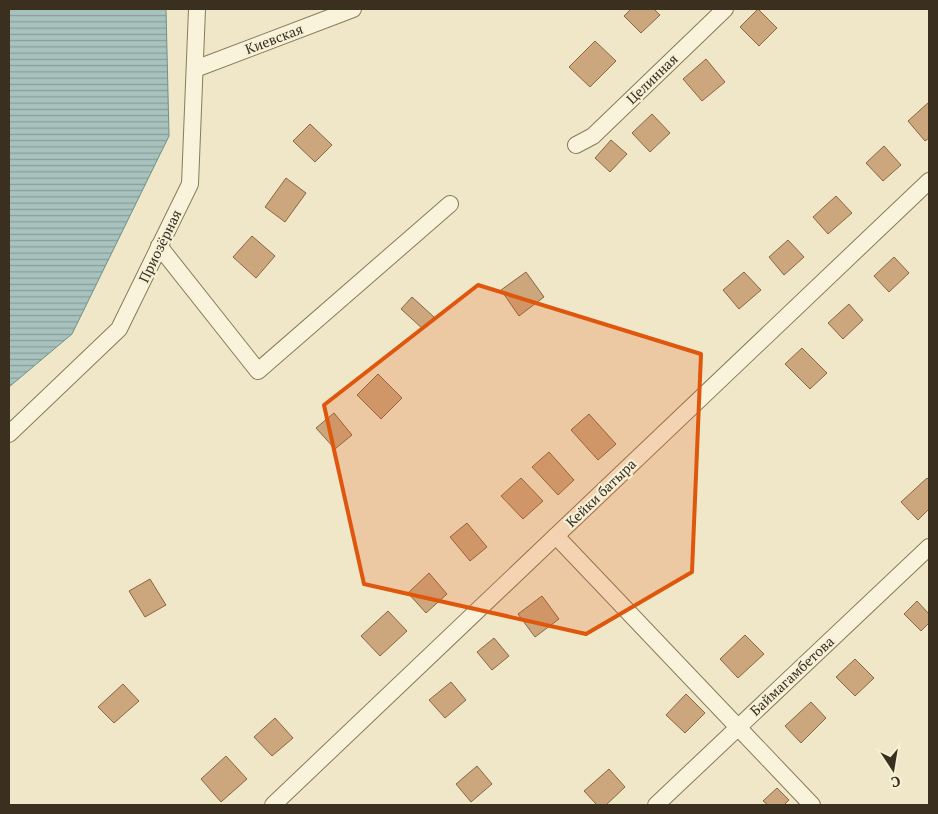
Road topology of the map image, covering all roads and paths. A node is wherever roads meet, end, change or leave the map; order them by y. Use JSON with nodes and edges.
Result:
{"nodes":[{"id":1,"x":197,"y":9,"type":"edge"},
{"id":2,"x":353,"y":9,"type":"edge"},
{"id":3,"x":724,"y":9,"type":"edge"},
{"id":4,"x":194,"y":69,"type":"junction"},
{"id":5,"x":576,"y":145,"type":"dead end"},
{"id":6,"x":929,"y":181,"type":"edge"},
{"id":7,"x":450,"y":204,"type":"dead end"},
{"id":8,"x":159,"y":246,"type":"junction"},
{"id":9,"x":9,"y":434,"type":"edge"},
{"id":10,"x":556,"y":536,"type":"junction"},
{"id":11,"x":929,"y":546,"type":"edge"},
{"id":12,"x":738,"y":727,"type":"junction"},
{"id":13,"x":273,"y":805,"type":"edge"},
{"id":14,"x":656,"y":805,"type":"edge"},
{"id":15,"x":812,"y":805,"type":"edge"}],
"edges":[{"from":1,"to":4,"type":"street","name":"Приозёрная"},
{"from":2,"to":4,"type":"street","name":"Киевская"},
{"from":3,"to":5,"type":"street","name":"Целинная"},
{"from":4,"to":8,"type":"street","name":"Приозёрная"},
{"from":6,"to":10,"type":"street","name":"Кейки батыра"},
{"from":7,"to":8,"type":"street"},
{"from":8,"to":9,"type":"street","name":"Приозёрная"},
{"from":10,"to":12,"type":"street"},
{"from":10,"to":13,"type":"street","name":"Кейки батыра"},
{"from":11,"to":12,"type":"street","name":"Баймагамбетова"},
{"from":12,"to":14,"type":"street","name":"Баймагамбетова"},
{"from":12,"to":15,"type":"street"}]}
